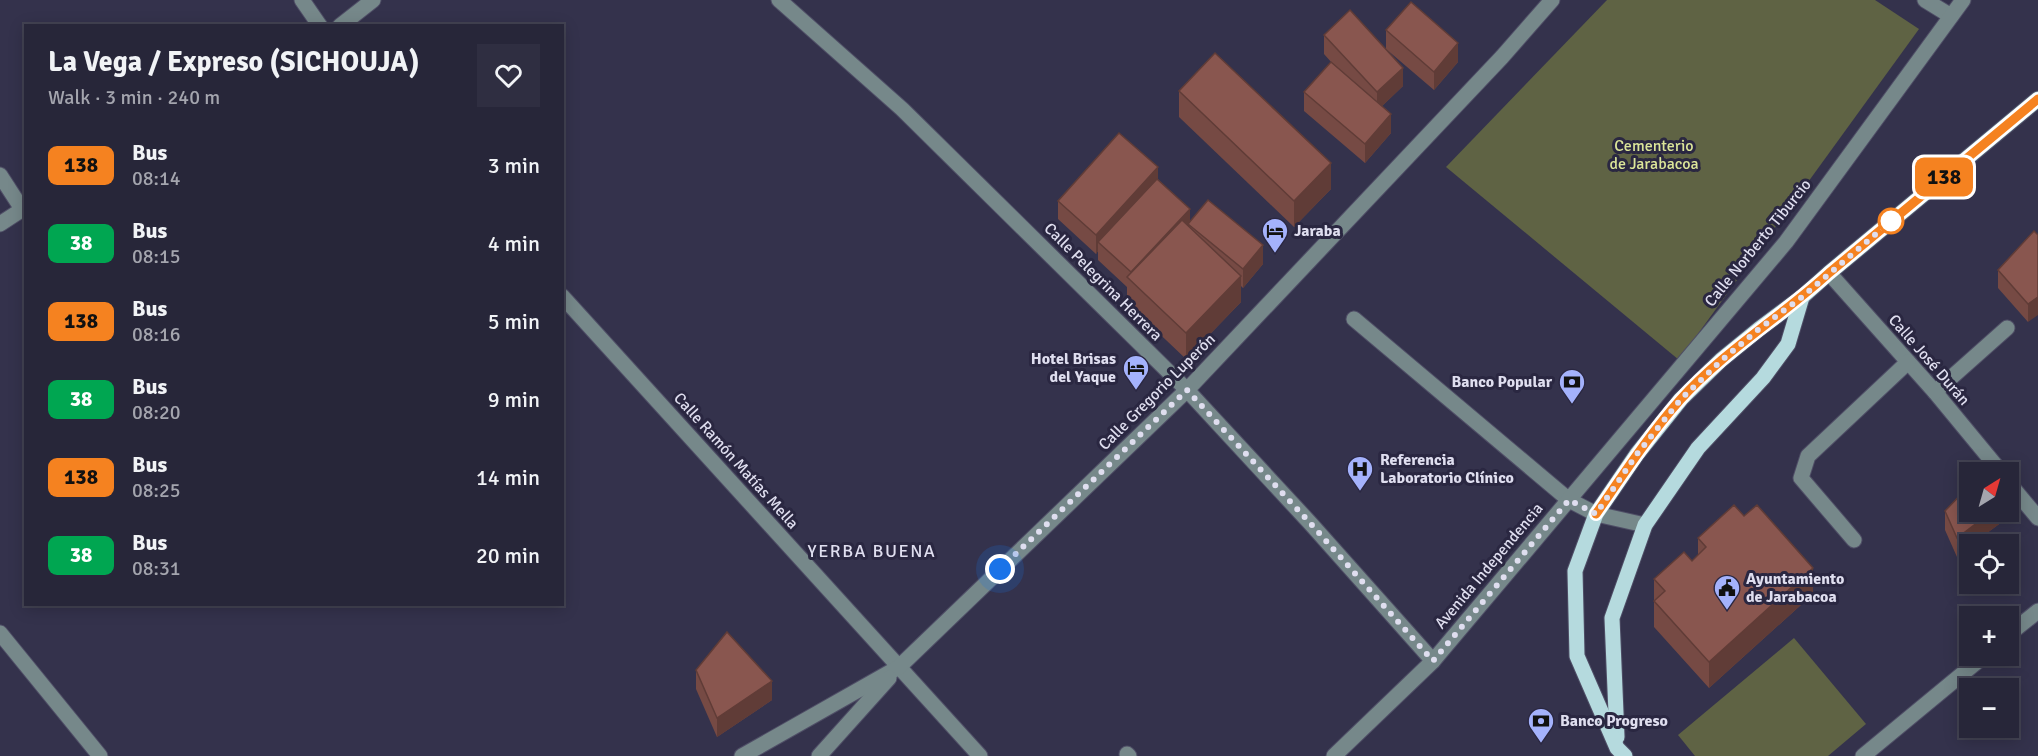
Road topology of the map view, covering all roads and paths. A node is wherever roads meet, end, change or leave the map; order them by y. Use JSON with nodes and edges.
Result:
{"nodes":[{"id":1,"x":302,"y":0,"type":"edge"},
{"id":2,"x":373,"y":0,"type":"edge"},
{"id":3,"x":779,"y":0,"type":"edge"},
{"id":4,"x":1552,"y":0,"type":"edge"},
{"id":5,"x":1925,"y":0,"type":"edge"},
{"id":6,"x":1963,"y":0,"type":"edge"},
{"id":7,"x":1951,"y":16,"type":"junction"},
{"id":8,"x":319,"y":24,"type":"edge"},
{"id":9,"x":343,"y":24,"type":"edge"},
{"id":10,"x":2038,"y":99,"type":"edge"},
{"id":11,"x":0,"y":175,"type":"edge"},
{"id":12,"x":24,"y":208,"type":"edge"},
{"id":13,"x":0,"y":224,"type":"edge"},
{"id":14,"x":1829,"y":273,"type":"junction"},
{"id":15,"x":1802,"y":297,"type":"junction"},
{"id":16,"x":564,"y":298,"type":"edge"},
{"id":17,"x":1354,"y":319,"type":"dead end"},
{"id":18,"x":2007,"y":328,"type":"dead end"},
{"id":19,"x":1908,"y":362,"type":"junction"},
{"id":20,"x":1187,"y":390,"type":"junction"},
{"id":21,"x":1935,"y":392,"type":"junction"},
{"id":22,"x":1993,"y":462,"type":"edge"},
{"id":23,"x":2019,"y":495,"type":"edge"},
{"id":24,"x":1569,"y":500,"type":"junction"},
{"id":25,"x":1596,"y":514,"type":"junction"},
{"id":26,"x":2038,"y":518,"type":"edge"},
{"id":27,"x":1645,"y":525,"type":"junction"},
{"id":28,"x":1854,"y":540,"type":"dead end"},
{"id":29,"x":2038,"y":611,"type":"edge"},
{"id":30,"x":2019,"y":626,"type":"edge"},
{"id":31,"x":0,"y":633,"type":"edge"},
{"id":32,"x":1433,"y":661,"type":"junction"},
{"id":33,"x":1972,"y":666,"type":"edge"},
{"id":34,"x":899,"y":667,"type":"junction"},
{"id":35,"x":1621,"y":752,"type":"edge"},
{"id":36,"x":100,"y":756,"type":"edge"},
{"id":37,"x":742,"y":756,"type":"edge"},
{"id":38,"x":819,"y":756,"type":"edge"},
{"id":39,"x":980,"y":756,"type":"edge"},
{"id":40,"x":1334,"y":756,"type":"edge"},
{"id":41,"x":1863,"y":756,"type":"edge"}],
"edges":[{"from":1,"to":8,"type":"street"},
{"from":2,"to":9,"type":"street"},
{"from":3,"to":20,"type":"street","name":"Calle Pelegrina Herrera"},
{"from":4,"to":20,"type":"street","name":"Calle Gregorio Luperón"},
{"from":5,"to":7,"type":"street"},
{"from":6,"to":7,"type":"street","name":"Calle Norberto Tiburcio"},
{"from":7,"to":24,"type":"street","name":"Calle Norberto Tiburcio"},
{"from":10,"to":14,"type":"main road"},
{"from":11,"to":12,"type":"street"},
{"from":12,"to":13,"type":"street"},
{"from":14,"to":15,"type":"main road"},
{"from":14,"to":19,"type":"street","name":"Calle José Durán"},
{"from":15,"to":25,"type":"main road"},
{"from":15,"to":27,"type":"main road"},
{"from":16,"to":34,"type":"street","name":"Calle Ramón Matías Mella"},
{"from":17,"to":24,"type":"street"},
{"from":18,"to":21,"type":"street"},
{"from":19,"to":21,"type":"street","name":"Calle José Durán"},
{"from":19,"to":28,"type":"street"},
{"from":20,"to":32,"type":"street","name":"Calle Pelegrina Herrera"},
{"from":20,"to":34,"type":"street","name":"Calle Gregorio Luperón"},
{"from":21,"to":22,"type":"street","name":"Calle José Durán"},
{"from":23,"to":26,"type":"street"},
{"from":24,"to":25,"type":"street"},
{"from":24,"to":32,"type":"street","name":"Avenida Independencia"},
{"from":25,"to":27,"type":"street"},
{"from":25,"to":35,"type":"main road"},
{"from":27,"to":35,"type":"main road"},
{"from":29,"to":30,"type":"street"},
{"from":31,"to":36,"type":"street"},
{"from":32,"to":40,"type":"street","name":"Avenida Independencia"},
{"from":33,"to":41,"type":"street"},
{"from":34,"to":37,"type":"street","name":"Calle Gregorio Luperón"},
{"from":34,"to":38,"type":"street"},
{"from":34,"to":39,"type":"street","name":"Calle Ramón Matías Mella"}]}
